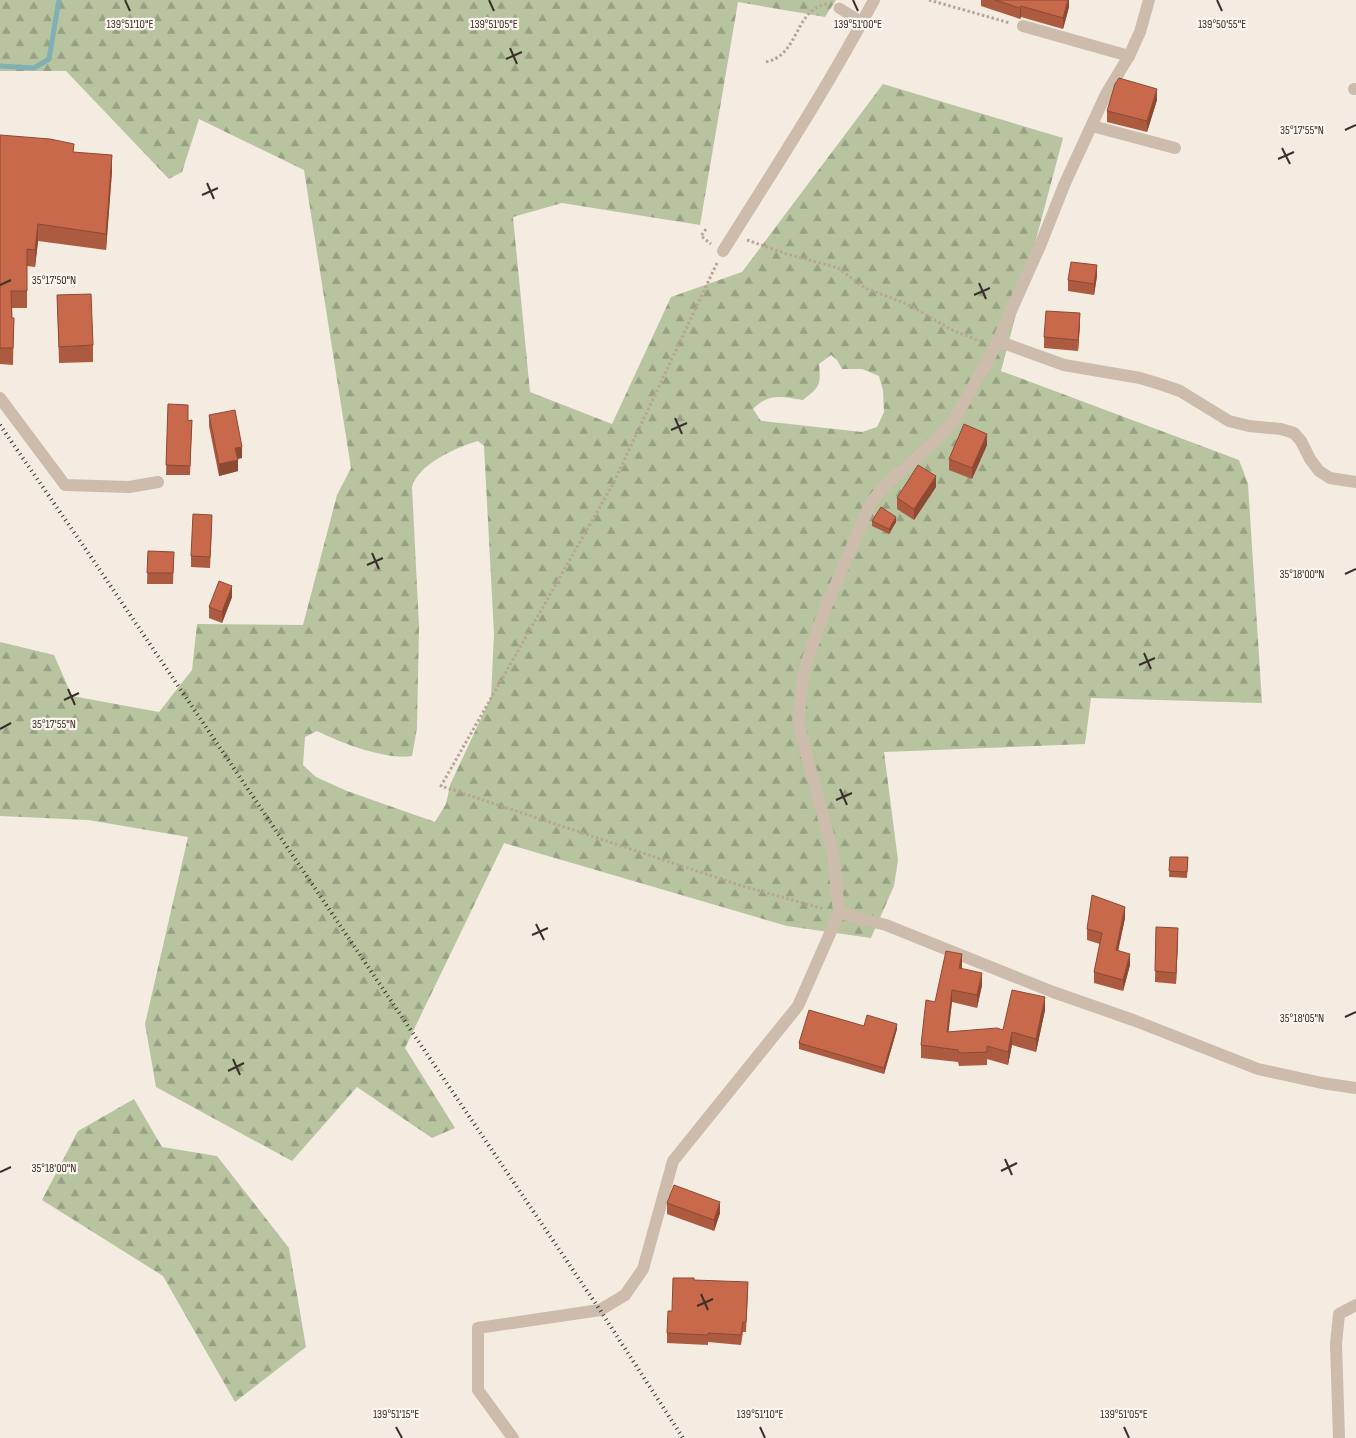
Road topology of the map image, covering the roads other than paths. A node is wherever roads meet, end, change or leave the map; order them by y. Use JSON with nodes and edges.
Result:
{"nodes":[{"id":1,"x":874,"y":0,"type":"edge"},
{"id":2,"x":1149,"y":0,"type":"edge"},
{"id":3,"x":839,"y":8,"type":"road end"},
{"id":4,"x":862,"y":22,"type":"junction"},
{"id":5,"x":1023,"y":26,"type":"road end"},
{"id":6,"x":1129,"y":56,"type":"junction"},
{"id":7,"x":1092,"y":126,"type":"junction"},
{"id":8,"x":1175,"y":148,"type":"dead end"},
{"id":9,"x":722,"y":251,"type":"dead end"},
{"id":10,"x":996,"y":344,"type":"junction"},
{"id":11,"x":0,"y":398,"type":"edge"},
{"id":12,"x":158,"y":482,"type":"dead end"},
{"id":13,"x":1356,"y":482,"type":"edge"},
{"id":14,"x":839,"y":913,"type":"junction"},
{"id":15,"x":1356,"y":1088,"type":"edge"},
{"id":16,"x":1356,"y":1305,"type":"edge"},
{"id":17,"x":512,"y":1438,"type":"edge"},
{"id":18,"x":1339,"y":1438,"type":"edge"}],
"edges":[{"from":1,"to":4,"type":"street"},
{"from":2,"to":6,"type":"street"},
{"from":3,"to":4,"type":"lane"},
{"from":4,"to":9,"type":"street"},
{"from":5,"to":6,"type":"street"},
{"from":6,"to":7,"type":"street"},
{"from":7,"to":8,"type":"street"},
{"from":7,"to":10,"type":"street"},
{"from":10,"to":13,"type":"street"},
{"from":10,"to":14,"type":"street"},
{"from":11,"to":12,"type":"street"},
{"from":14,"to":15,"type":"street"},
{"from":14,"to":17,"type":"street"},
{"from":16,"to":18,"type":"street"}]}
